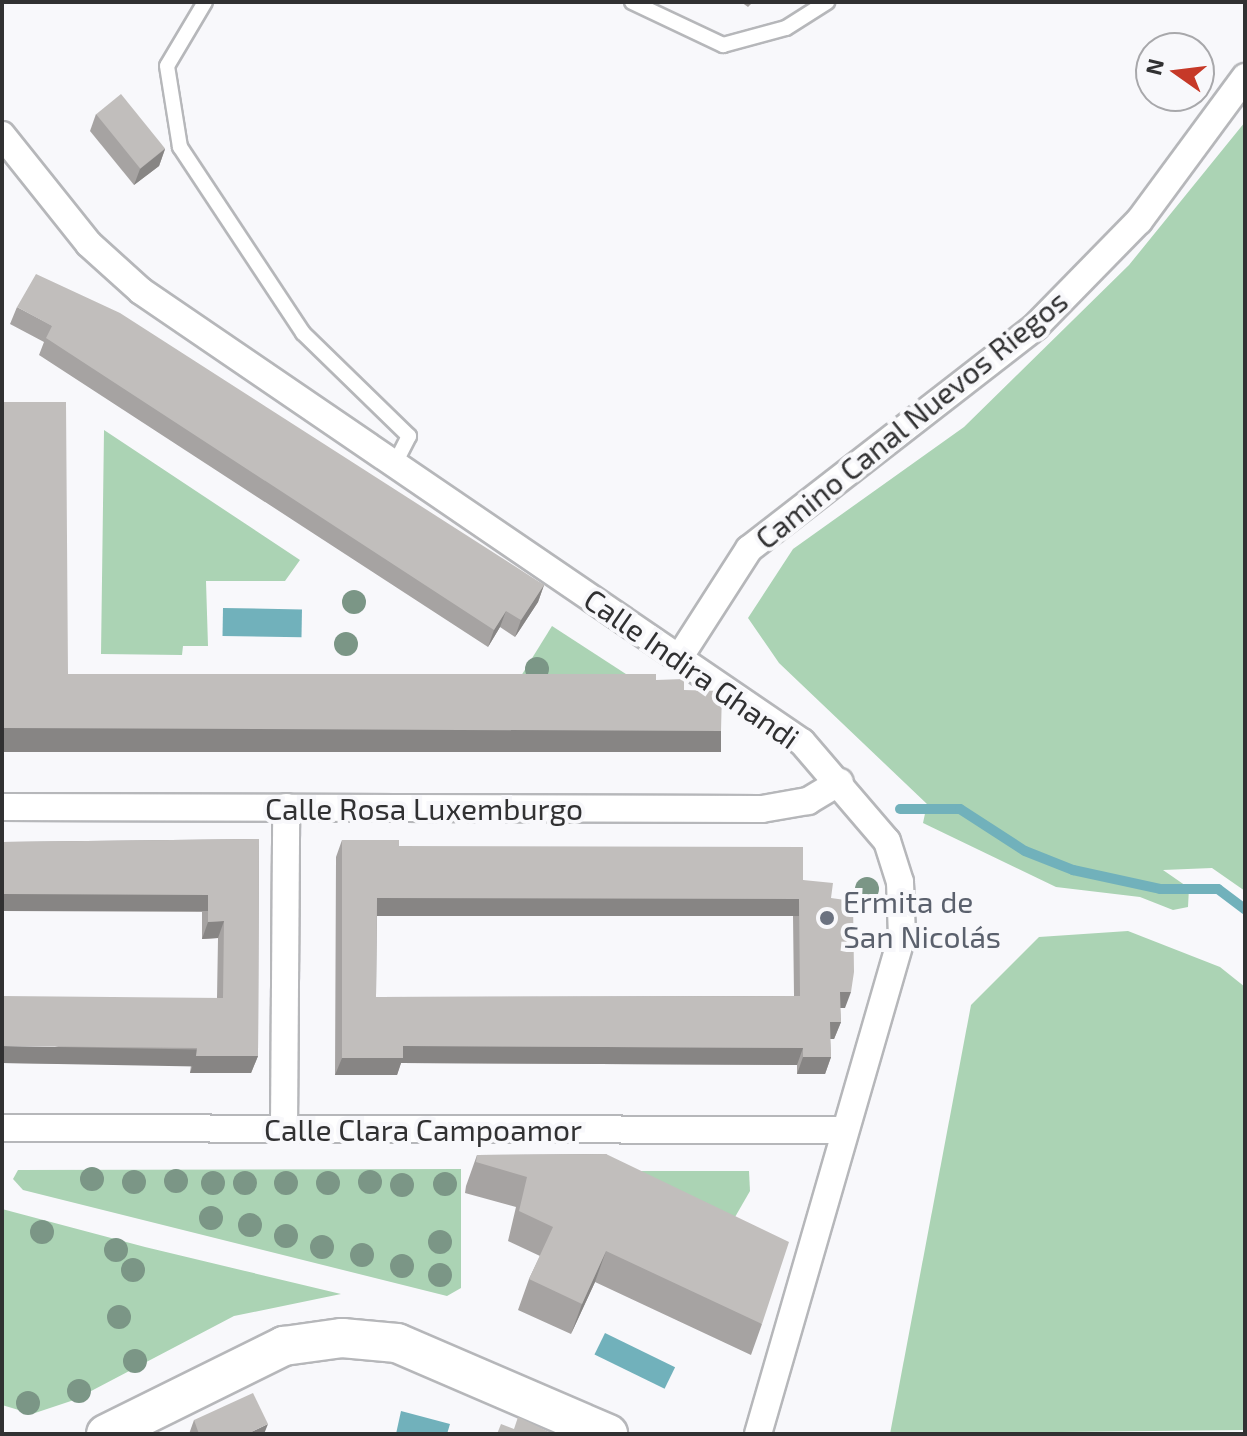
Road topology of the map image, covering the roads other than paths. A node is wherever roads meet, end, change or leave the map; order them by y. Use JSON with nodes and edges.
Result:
{"nodes":[{"id":1,"x":205,"y":2,"type":"edge"},
{"id":2,"x":632,"y":2,"type":"edge"},
{"id":3,"x":827,"y":2,"type":"edge"},
{"id":4,"x":1245,"y":77,"type":"edge"},
{"id":5,"x":2,"y":135,"type":"edge"},
{"id":6,"x":395,"y":464,"type":"junction"},
{"id":7,"x":679,"y":658,"type":"junction"},
{"id":8,"x":840,"y":782,"type":"junction"},
{"id":9,"x":2,"y":807,"type":"edge"},
{"id":10,"x":286,"y":807,"type":"junction"},
{"id":11,"x":2,"y":1128,"type":"edge"},
{"id":12,"x":284,"y":1128,"type":"junction"},
{"id":13,"x":845,"y":1130,"type":"junction"},
{"id":14,"x":106,"y":1434,"type":"edge"},
{"id":15,"x":608,"y":1434,"type":"edge"},
{"id":16,"x":758,"y":1434,"type":"edge"}],
"edges":[{"from":1,"to":6,"type":"lane"},
{"from":2,"to":3,"type":"lane"},
{"from":4,"to":7,"type":"street","name":"Camino Canal Nuevos Riegos"},
{"from":5,"to":6,"type":"street","name":"Calle Indira Ghandi"},
{"from":6,"to":7,"type":"street","name":"Calle Indira Ghandi"},
{"from":7,"to":8,"type":"street","name":"Calle Indira Ghandi"},
{"from":8,"to":10,"type":"street","name":"Calle Rosa Luxemburgo"},
{"from":8,"to":13,"type":"street","name":"Calle Indira Ghandi"},
{"from":9,"to":10,"type":"street","name":"Calle Rosa Luxemburgo"},
{"from":10,"to":12,"type":"street"},
{"from":11,"to":12,"type":"street","name":"Calle Clara Campoamor"},
{"from":12,"to":13,"type":"street","name":"Calle Clara Campoamor"},
{"from":13,"to":16,"type":"street","name":"Calle Indira Ghandi"},
{"from":14,"to":15,"type":"street"}]}
